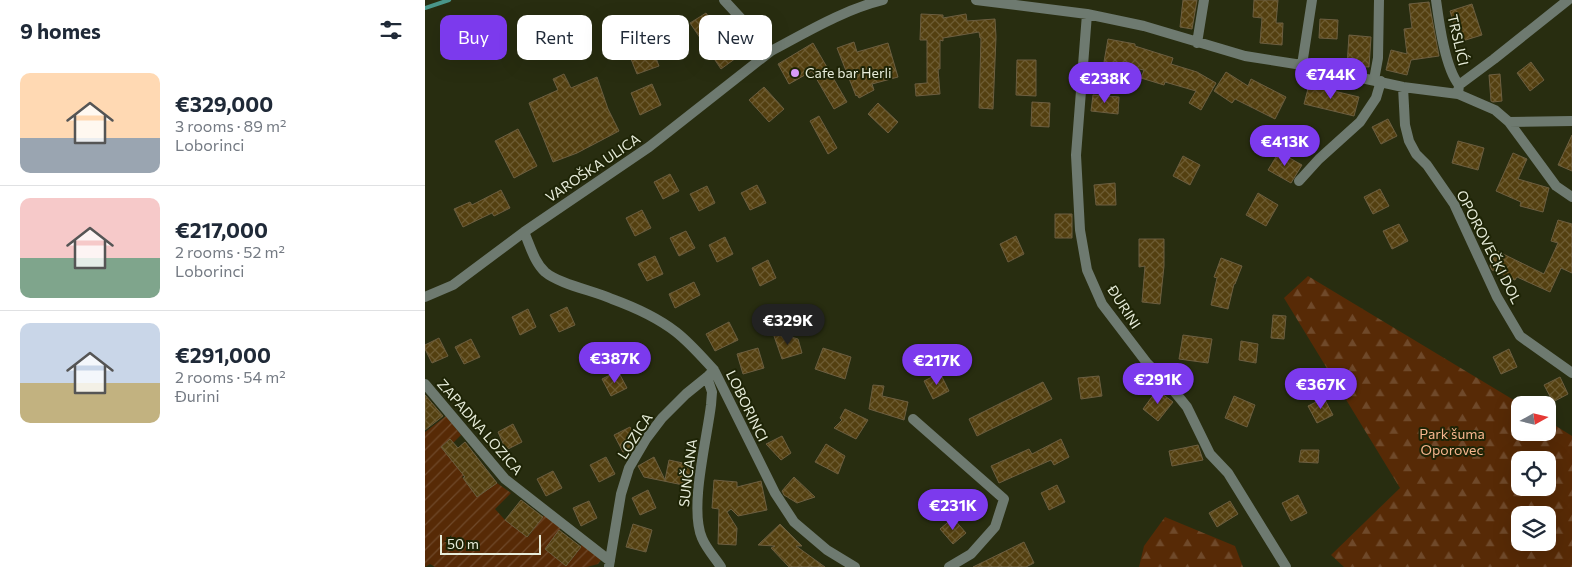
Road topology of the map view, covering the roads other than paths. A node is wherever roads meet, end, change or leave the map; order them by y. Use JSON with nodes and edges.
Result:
{"nodes":[{"id":1,"x":725,"y":0,"type":"edge"},
{"id":2,"x":883,"y":0,"type":"edge"},
{"id":3,"x":976,"y":0,"type":"edge"},
{"id":4,"x":1204,"y":0,"type":"edge"},
{"id":5,"x":1312,"y":0,"type":"edge"},
{"id":6,"x":1379,"y":0,"type":"edge"},
{"id":7,"x":1436,"y":0,"type":"edge"},
{"id":8,"x":1568,"y":0,"type":"edge"},
{"id":9,"x":1087,"y":14,"type":"junction"},
{"id":10,"x":738,"y":15,"type":"edge"},
{"id":11,"x":1197,"y":43,"type":"junction"},
{"id":12,"x":772,"y":50,"type":"edge"},
{"id":13,"x":760,"y":60,"type":"edge"},
{"id":14,"x":1302,"y":65,"type":"junction"},
{"id":15,"x":1378,"y":80,"type":"junction"},
{"id":16,"x":1403,"y":87,"type":"junction"},
{"id":17,"x":1459,"y":89,"type":"junction"},
{"id":18,"x":1572,"y":121,"type":"edge"},
{"id":19,"x":1509,"y":122,"type":"junction"},
{"id":20,"x":1299,"y":181,"type":"dead end"},
{"id":21,"x":1572,"y":197,"type":"edge"},
{"id":22,"x":524,"y":232,"type":"junction"},
{"id":23,"x":425,"y":297,"type":"edge"},
{"id":24,"x":711,"y":373,"type":"junction"},
{"id":25,"x":1572,"y":373,"type":"edge"},
{"id":26,"x":425,"y":384,"type":"edge"},
{"id":27,"x":913,"y":419,"type":"dead end"},
{"id":28,"x":609,"y":564,"type":"edge"},
{"id":29,"x":721,"y":567,"type":"edge"},
{"id":30,"x":855,"y":567,"type":"edge"},
{"id":31,"x":949,"y":567,"type":"edge"},
{"id":32,"x":1286,"y":567,"type":"edge"}],
"edges":[{"from":1,"to":10,"type":"street"},
{"from":2,"to":12,"type":"street","name":"VAROŠKA ULICA"},
{"from":3,"to":9,"type":"street"},
{"from":4,"to":11,"type":"street"},
{"from":5,"to":14,"type":"street"},
{"from":6,"to":15,"type":"street"},
{"from":7,"to":17,"type":"street","name":"TRSLIĆI"},
{"from":8,"to":17,"type":"street"},
{"from":9,"to":11,"type":"street"},
{"from":9,"to":32,"type":"street","name":"ĐURINI"},
{"from":11,"to":14,"type":"street"},
{"from":13,"to":22,"type":"street","name":"VAROŠKA ULICA"},
{"from":14,"to":15,"type":"street"},
{"from":15,"to":16,"type":"street"},
{"from":15,"to":20,"type":"street"},
{"from":16,"to":17,"type":"street"},
{"from":16,"to":25,"type":"street","name":"OPOROVEČKI DOL"},
{"from":17,"to":19,"type":"street"},
{"from":18,"to":19,"type":"street"},
{"from":19,"to":21,"type":"street"},
{"from":22,"to":23,"type":"street","name":"VAROŠKA ULICA"},
{"from":22,"to":24,"type":"street","name":"LOBORINCI"},
{"from":24,"to":28,"type":"street","name":"LOZICA"},
{"from":24,"to":29,"type":"street","name":"SUNČANA"},
{"from":24,"to":30,"type":"street","name":"LOBORINCI"},
{"from":26,"to":28,"type":"street","name":"ZAPADNA LOZICA"},
{"from":27,"to":31,"type":"street"}]}
